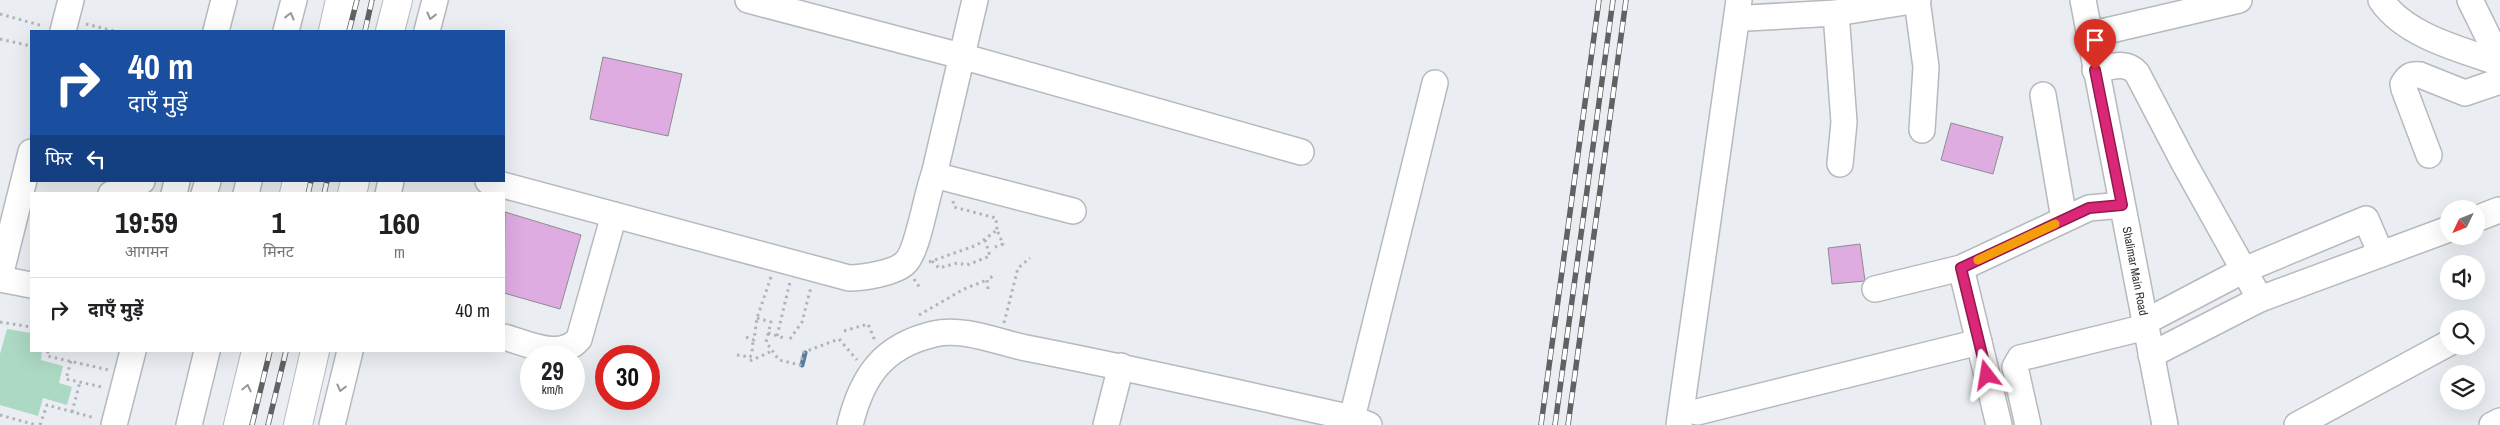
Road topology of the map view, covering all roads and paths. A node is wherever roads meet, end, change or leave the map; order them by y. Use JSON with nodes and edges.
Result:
{"nodes":[{"id":1,"x":224,"y":0,"type":"edge"},
{"id":2,"x":294,"y":0,"type":"edge"},
{"id":3,"x":340,"y":0,"type":"edge"},
{"id":4,"x":398,"y":0,"type":"edge"},
{"id":5,"x":434,"y":0,"type":"edge"},
{"id":6,"x":748,"y":0,"type":"edge"},
{"id":7,"x":975,"y":0,"type":"edge"},
{"id":8,"x":1918,"y":0,"type":"edge"},
{"id":9,"x":2083,"y":0,"type":"edge"},
{"id":10,"x":2239,"y":0,"type":"edge"},
{"id":11,"x":2382,"y":0,"type":"edge"},
{"id":12,"x":2470,"y":0,"type":"edge"},
{"id":13,"x":1745,"y":6,"type":"edge"},
{"id":14,"x":1851,"y":7,"type":"edge"},
{"id":15,"x":0,"y":14,"type":"edge"},
{"id":16,"x":67,"y":17,"type":"edge"},
{"id":17,"x":111,"y":30,"type":"edge"},
{"id":18,"x":216,"y":30,"type":"edge"},
{"id":19,"x":286,"y":30,"type":"edge"},
{"id":20,"x":333,"y":30,"type":"edge"},
{"id":21,"x":390,"y":30,"type":"edge"},
{"id":22,"x":427,"y":30,"type":"edge"},
{"id":23,"x":2090,"y":35,"type":"junction"},
{"id":24,"x":0,"y":39,"type":"edge"},
{"id":25,"x":30,"y":46,"type":"edge"},
{"id":26,"x":961,"y":56,"type":"junction"},
{"id":27,"x":2500,"y":62,"type":"edge"},
{"id":28,"x":2095,"y":70,"type":"junction"},
{"id":29,"x":2500,"y":81,"type":"edge"},
{"id":30,"x":1435,"y":83,"type":"dead end"},
{"id":31,"x":2043,"y":95,"type":"dead end"},
{"id":32,"x":1922,"y":130,"type":"dead end"},
{"id":33,"x":1301,"y":152,"type":"dead end"},
{"id":34,"x":30,"y":155,"type":"edge"},
{"id":35,"x":2430,"y":155,"type":"dead end"},
{"id":36,"x":1840,"y":164,"type":"dead end"},
{"id":37,"x":934,"y":175,"type":"junction"},
{"id":38,"x":140,"y":182,"type":"edge"},
{"id":39,"x":492,"y":182,"type":"edge"},
{"id":40,"x":117,"y":192,"type":"edge"},
{"id":41,"x":18,"y":196,"type":"edge"},
{"id":42,"x":2122,"y":205,"type":"junction"},
{"id":43,"x":2499,"y":210,"type":"edge"},
{"id":44,"x":1073,"y":211,"type":"dead end"},
{"id":45,"x":614,"y":215,"type":"junction"},
{"id":46,"x":2485,"y":215,"type":"edge"},
{"id":47,"x":2064,"y":219,"type":"junction"},
{"id":48,"x":2440,"y":232,"type":"edge"},
{"id":49,"x":985,"y":240,"type":"junction"},
{"id":50,"x":996,"y":247,"type":"dead end"},
{"id":51,"x":2381,"y":254,"type":"junction"},
{"id":52,"x":922,"y":256,"type":"junction"},
{"id":53,"x":1030,"y":258,"type":"dead end"},
{"id":54,"x":796,"y":265,"type":"junction"},
{"id":55,"x":1961,"y":268,"type":"junction"},
{"id":56,"x":2244,"y":270,"type":"junction"},
{"id":57,"x":993,"y":276,"type":"dead end"},
{"id":58,"x":0,"y":277,"type":"edge"},
{"id":59,"x":988,"y":280,"type":"junction"},
{"id":60,"x":30,"y":285,"type":"edge"},
{"id":61,"x":988,"y":289,"type":"dead end"},
{"id":62,"x":1874,"y":289,"type":"dead end"},
{"id":63,"x":2260,"y":299,"type":"junction"},
{"id":64,"x":756,"y":318,"type":"junction"},
{"id":65,"x":0,"y":322,"type":"edge"},
{"id":66,"x":2146,"y":325,"type":"junction"},
{"id":67,"x":30,"y":327,"type":"edge"},
{"id":68,"x":844,"y":331,"type":"dead end"},
{"id":69,"x":768,"y":333,"type":"junction"},
{"id":70,"x":777,"y":336,"type":"junction"},
{"id":71,"x":505,"y":337,"type":"edge"},
{"id":72,"x":746,"y":337,"type":"dead end"},
{"id":73,"x":784,"y":338,"type":"dead end"},
{"id":74,"x":916,"y":338,"type":"junction"},
{"id":75,"x":753,"y":339,"type":"junction"},
{"id":76,"x":790,"y":339,"type":"dead end"},
{"id":77,"x":1979,"y":342,"type":"junction"},
{"id":78,"x":999,"y":343,"type":"junction"},
{"id":79,"x":2440,"y":349,"type":"edge"},
{"id":80,"x":772,"y":351,"type":"junction"},
{"id":81,"x":48,"y":352,"type":"edge"},
{"id":82,"x":207,"y":352,"type":"edge"},
{"id":83,"x":256,"y":352,"type":"edge"},
{"id":84,"x":315,"y":352,"type":"edge"},
{"id":85,"x":350,"y":352,"type":"edge"},
{"id":86,"x":737,"y":355,"type":"dead end"},
{"id":87,"x":2152,"y":355,"type":"junction"},
{"id":88,"x":71,"y":361,"type":"junction"},
{"id":89,"x":750,"y":361,"type":"dead end"},
{"id":90,"x":128,"y":364,"type":"edge"},
{"id":91,"x":877,"y":366,"type":"junction"},
{"id":92,"x":1121,"y":366,"type":"junction"},
{"id":93,"x":80,"y":382,"type":"junction"},
{"id":94,"x":72,"y":412,"type":"junction"},
{"id":95,"x":0,"y":415,"type":"edge"},
{"id":96,"x":1690,"y":421,"type":"edge"},
{"id":97,"x":2500,"y":421,"type":"edge"},
{"id":98,"x":1360,"y":422,"type":"edge"},
{"id":99,"x":114,"y":424,"type":"edge"},
{"id":100,"x":36,"y":425,"type":"edge"},
{"id":101,"x":40,"y":425,"type":"edge"},
{"id":102,"x":189,"y":425,"type":"edge"},
{"id":103,"x":238,"y":425,"type":"edge"},
{"id":104,"x":298,"y":425,"type":"edge"},
{"id":105,"x":332,"y":425,"type":"edge"},
{"id":106,"x":850,"y":425,"type":"edge"},
{"id":107,"x":1106,"y":425,"type":"edge"},
{"id":108,"x":1999,"y":425,"type":"edge"},
{"id":109,"x":2028,"y":425,"type":"edge"},
{"id":110,"x":2165,"y":425,"type":"edge"},
{"id":111,"x":2297,"y":425,"type":"edge"},
{"id":112,"x":2492,"y":425,"type":"edge"}],
"edges":[{"from":1,"to":18,"type":"street"},
{"from":19,"to":2,"type":"street","one_way":true},
{"from":3,"to":20,"type":"main road"},
{"from":4,"to":21,"type":"main road"},
{"from":5,"to":22,"type":"street","one_way":true},
{"from":6,"to":26,"type":"street"},
{"from":7,"to":26,"type":"street"},
{"from":8,"to":14,"type":"street"},
{"from":8,"to":32,"type":"street"},
{"from":9,"to":23,"type":"street","name":"Shalimar Main Road"},
{"from":10,"to":23,"type":"street"},
{"from":11,"to":27,"type":"street"},
{"from":12,"to":27,"type":"street"},
{"from":13,"to":14,"type":"street"},
{"from":13,"to":96,"type":"street"},
{"from":14,"to":36,"type":"street"},
{"from":15,"to":16,"type":"path"},
{"from":16,"to":17,"type":"path"},
{"from":23,"to":28,"type":"street","name":"Shalimar Main Road"},
{"from":24,"to":25,"type":"path"},
{"from":26,"to":33,"type":"street"},
{"from":26,"to":37,"type":"street"},
{"from":28,"to":42,"type":"street","name":"Shalimar Main Road"},
{"from":28,"to":56,"type":"street"},
{"from":29,"to":35,"type":"street"},
{"from":30,"to":98,"type":"street"},
{"from":31,"to":47,"type":"street"},
{"from":34,"to":41,"type":"street"},
{"from":37,"to":44,"type":"street"},
{"from":37,"to":52,"type":"street"},
{"from":38,"to":40,"type":"street"},
{"from":39,"to":45,"type":"street"},
{"from":41,"to":58,"type":"street"},
{"from":42,"to":47,"type":"street"},
{"from":42,"to":66,"type":"street","name":"Shalimar Main Road"},
{"from":43,"to":46,"type":"street"},
{"from":45,"to":54,"type":"street"},
{"from":45,"to":71,"type":"street"},
{"from":47,"to":55,"type":"street"},
{"from":48,"to":51,"type":"street"},
{"from":49,"to":50,"type":"path"},
{"from":49,"to":52,"type":"path"},
{"from":49,"to":52,"type":"path"},
{"from":51,"to":56,"type":"street"},
{"from":51,"to":63,"type":"street"},
{"from":52,"to":54,"type":"street"},
{"from":53,"to":78,"type":"path"},
{"from":54,"to":64,"type":"path"},
{"from":54,"to":70,"type":"path"},
{"from":54,"to":76,"type":"path"},
{"from":55,"to":62,"type":"street"},
{"from":55,"to":77,"type":"street"},
{"from":56,"to":63,"type":"street"},
{"from":56,"to":66,"type":"street"},
{"from":57,"to":59,"type":"path"},
{"from":58,"to":60,"type":"street"},
{"from":59,"to":61,"type":"path"},
{"from":59,"to":74,"type":"path"},
{"from":63,"to":87,"type":"street"},
{"from":64,"to":69,"type":"path"},
{"from":64,"to":75,"type":"path"},
{"from":65,"to":67,"type":"path"},
{"from":66,"to":87,"type":"street","name":"Shalimar Main Road"},
{"from":66,"to":109,"type":"street"},
{"from":68,"to":91,"type":"path"},
{"from":69,"to":70,"type":"path"},
{"from":69,"to":80,"type":"path"},
{"from":70,"to":73,"type":"path"},
{"from":72,"to":75,"type":"path"},
{"from":74,"to":78,"type":"street"},
{"from":74,"to":91,"type":"street"},
{"from":75,"to":86,"type":"path"},
{"from":77,"to":96,"type":"street"},
{"from":77,"to":108,"type":"street"},
{"from":78,"to":92,"type":"street"},
{"from":79,"to":111,"type":"street"},
{"from":80,"to":89,"type":"path"},
{"from":80,"to":91,"type":"path"},
{"from":81,"to":88,"type":"path"},
{"from":82,"to":102,"type":"street"},
{"from":103,"to":83,"type":"main road","one_way":true},
{"from":84,"to":104,"type":"main road"},
{"from":85,"to":105,"type":"street","one_way":true},
{"from":87,"to":110,"type":"street","name":"Shalimar Main Road"},
{"from":88,"to":90,"type":"path"},
{"from":88,"to":93,"type":"path"},
{"from":90,"to":93,"type":"path"},
{"from":90,"to":99,"type":"street"},
{"from":91,"to":106,"type":"street"},
{"from":92,"to":98,"type":"street"},
{"from":92,"to":107,"type":"street"},
{"from":93,"to":94,"type":"path"},
{"from":94,"to":99,"type":"path"},
{"from":94,"to":101,"type":"path"},
{"from":95,"to":100,"type":"path"},
{"from":97,"to":112,"type":"street"}]}
